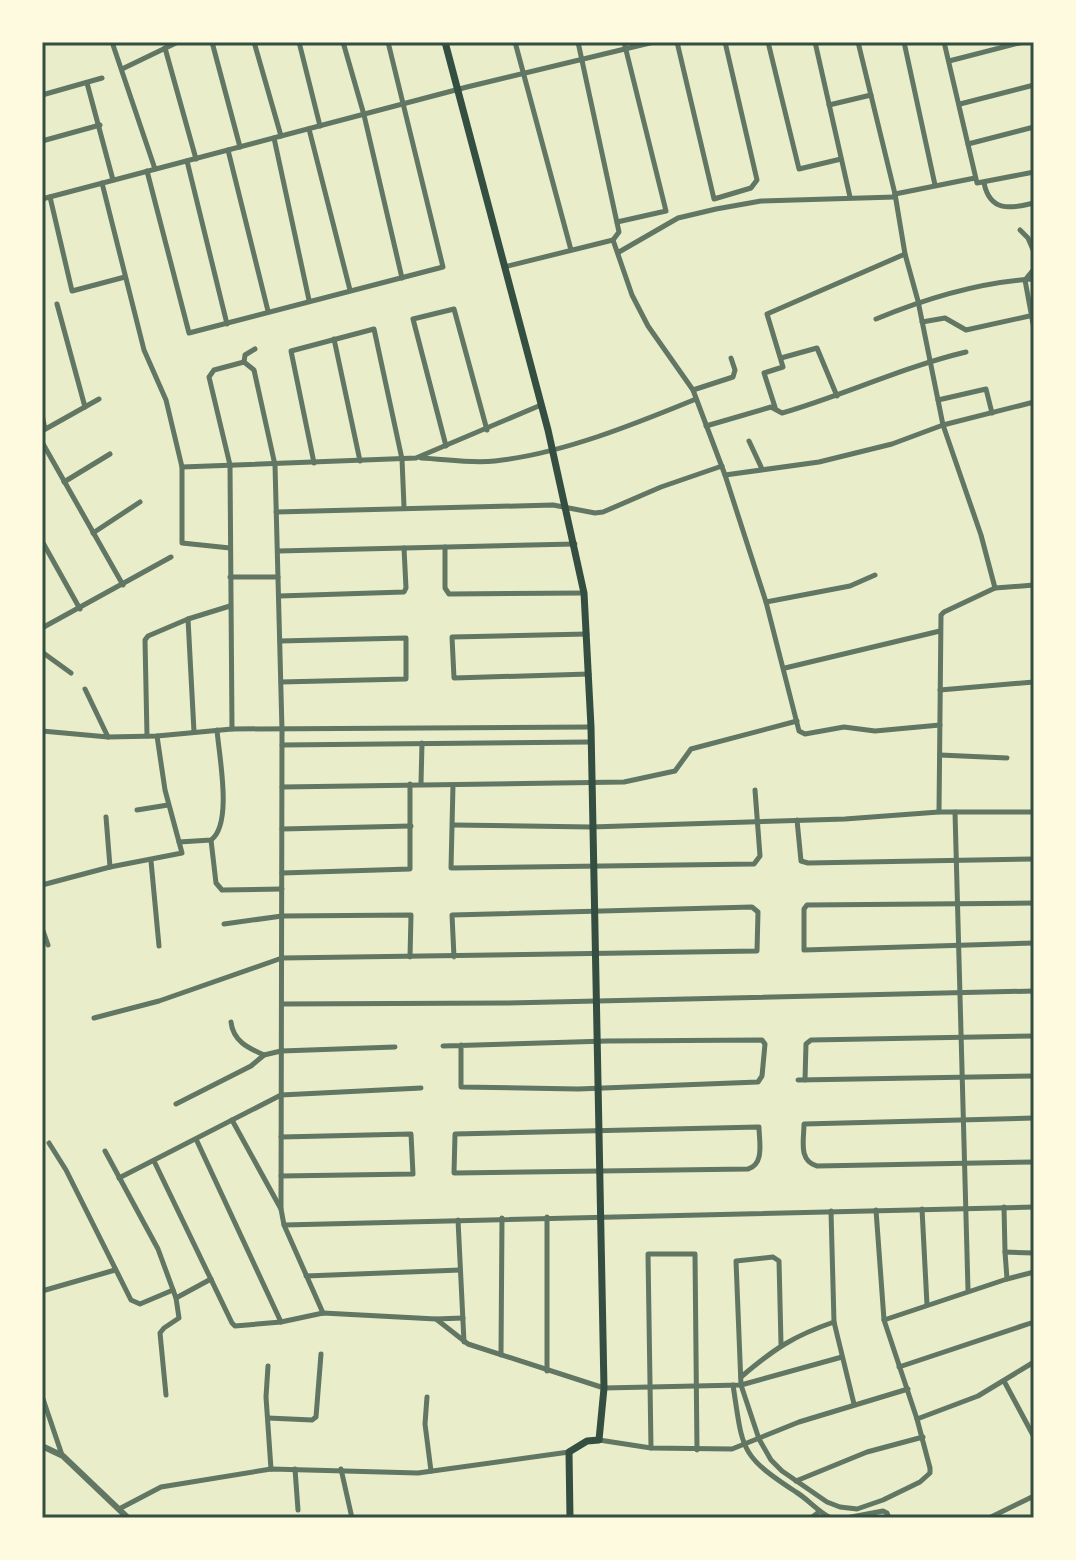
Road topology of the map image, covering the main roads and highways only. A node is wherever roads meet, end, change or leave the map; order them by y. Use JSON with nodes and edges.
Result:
{"nodes":[{"id":1,"x":445,"y":42,"type":"edge"},
{"id":2,"x":570,"y":1518,"type":"edge"}],
"edges":[{"from":1,"to":2,"type":"main road"}]}
